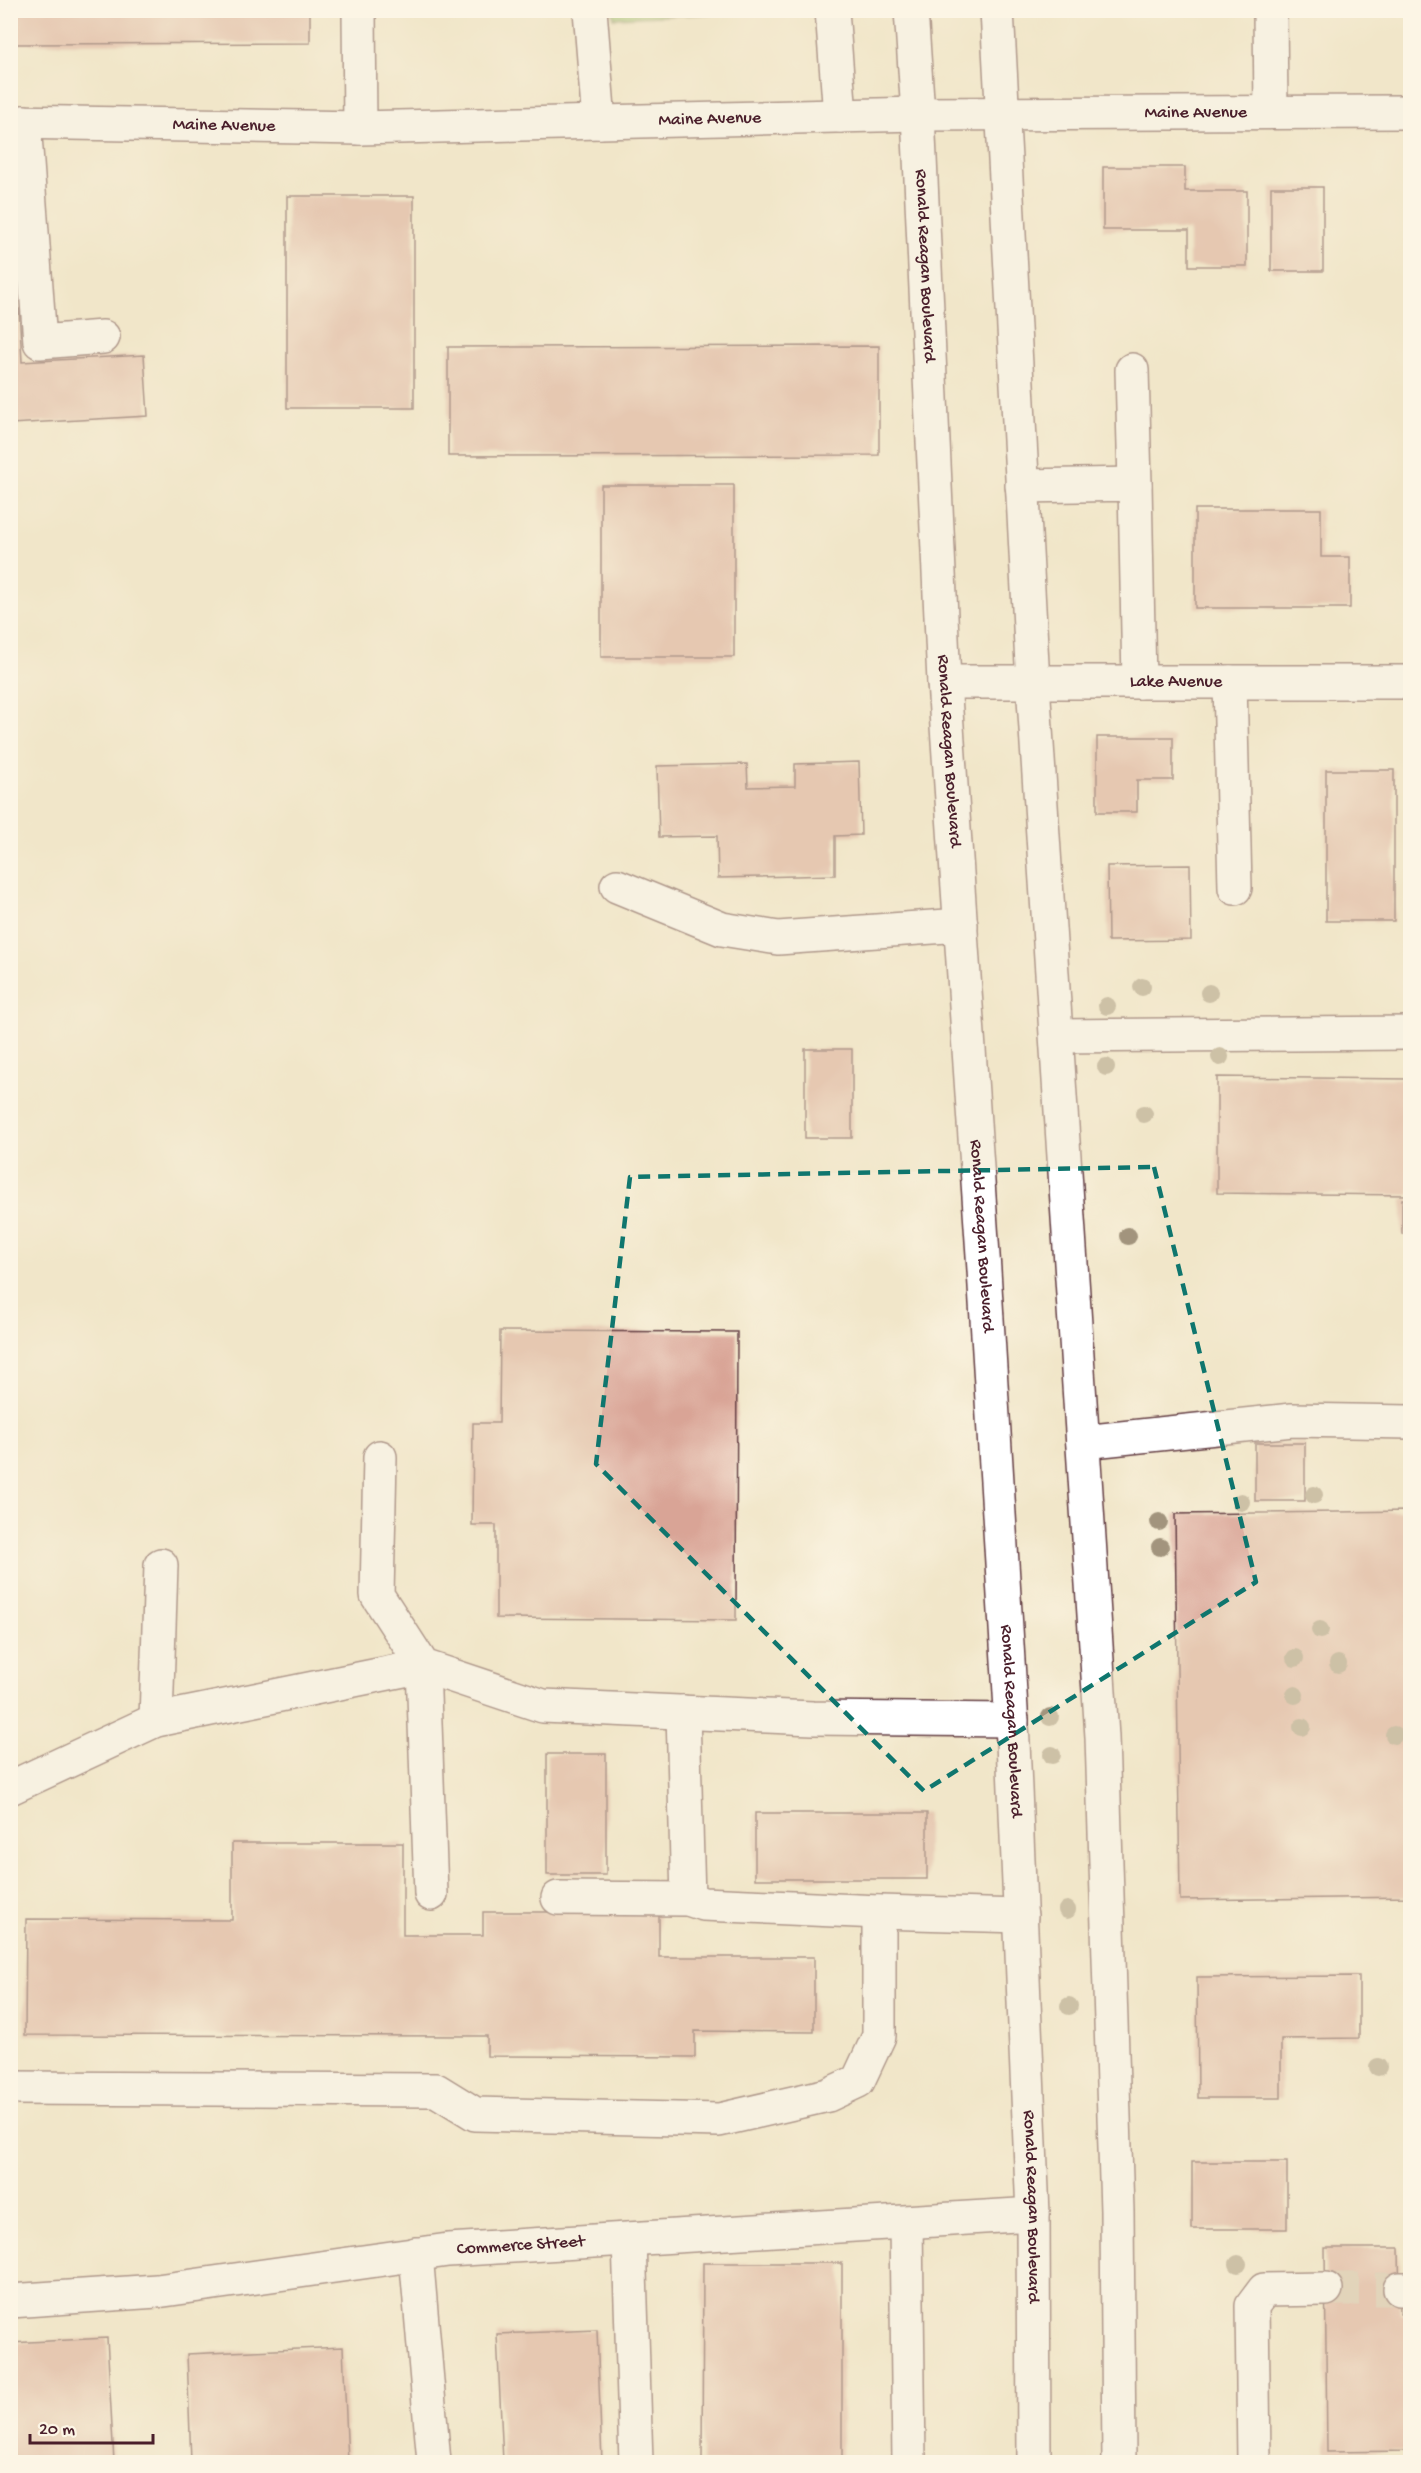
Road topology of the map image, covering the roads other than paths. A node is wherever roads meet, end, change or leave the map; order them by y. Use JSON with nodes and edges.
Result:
{"nodes":[{"id":1,"x":359,"y":10,"type":"edge"},
{"id":2,"x":590,"y":10,"type":"edge"},
{"id":3,"x":832,"y":10,"type":"edge"},
{"id":4,"x":911,"y":10,"type":"edge"},
{"id":5,"x":997,"y":10,"type":"edge"},
{"id":6,"x":1270,"y":10,"type":"edge"},
{"id":7,"x":1271,"y":112,"type":"junction"},
{"id":8,"x":1410,"y":112,"type":"edge"},
{"id":9,"x":918,"y":114,"type":"junction"},
{"id":10,"x":1003,"y":114,"type":"junction"},
{"id":11,"x":840,"y":116,"type":"junction"},
{"id":12,"x":17,"y":122,"type":"edge"},
{"id":13,"x":599,"y":122,"type":"junction"},
{"id":14,"x":360,"y":128,"type":"junction"},
{"id":15,"x":103,"y":337,"type":"dead end"},
{"id":16,"x":1132,"y":370,"type":"dead end"},
{"id":17,"x":1135,"y":484,"type":"junction"},
{"id":18,"x":1022,"y":486,"type":"junction"},
{"id":19,"x":944,"y":682,"type":"junction"},
{"id":20,"x":1138,"y":682,"type":"junction"},
{"id":21,"x":1230,"y":682,"type":"junction"},
{"id":22,"x":1410,"y":682,"type":"edge"},
{"id":23,"x":1033,"y":683,"type":"junction"},
{"id":24,"x":617,"y":886,"type":"dead end"},
{"id":25,"x":1235,"y":888,"type":"dead end"},
{"id":26,"x":960,"y":925,"type":"junction"},
{"id":27,"x":1410,"y":1033,"type":"edge"},
{"id":28,"x":1057,"y":1036,"type":"junction"},
{"id":29,"x":1410,"y":1422,"type":"edge"},
{"id":30,"x":1083,"y":1442,"type":"junction"},
{"id":31,"x":380,"y":1457,"type":"dead end"},
{"id":32,"x":161,"y":1565,"type":"dead end"},
{"id":33,"x":423,"y":1666,"type":"junction"},
{"id":34,"x":683,"y":1712,"type":"junction"},
{"id":35,"x":156,"y":1720,"type":"junction"},
{"id":36,"x":1012,"y":1720,"type":"junction"},
{"id":37,"x":10,"y":1788,"type":"edge"},
{"id":38,"x":431,"y":1894,"type":"dead end"},
{"id":39,"x":558,"y":1898,"type":"dead end"},
{"id":40,"x":688,"y":1899,"type":"junction"},
{"id":41,"x":879,"y":1912,"type":"junction"},
{"id":42,"x":1021,"y":1916,"type":"junction"},
{"id":43,"x":10,"y":2088,"type":"edge"},
{"id":44,"x":1033,"y":2214,"type":"junction"},
{"id":45,"x":906,"y":2223,"type":"junction"},
{"id":46,"x":628,"y":2239,"type":"junction"},
{"id":47,"x":416,"y":2254,"type":"junction"},
{"id":48,"x":1326,"y":2289,"type":"tunnel mouth"},
{"id":49,"x":10,"y":2301,"type":"edge"},
{"id":50,"x":434,"y":2463,"type":"edge"},
{"id":51,"x":636,"y":2463,"type":"edge"},
{"id":52,"x":909,"y":2463,"type":"edge"},
{"id":53,"x":1034,"y":2463,"type":"edge"},
{"id":54,"x":1119,"y":2463,"type":"edge"},
{"id":55,"x":1254,"y":2463,"type":"edge"}],
"edges":[{"from":1,"to":14,"type":"main road"},
{"from":2,"to":13,"type":"main road"},
{"from":3,"to":11,"type":"main road"},
{"from":4,"to":9,"type":"main road","name":"Ronald Reagan Boulevard"},
{"from":5,"to":10,"type":"main road"},
{"from":6,"to":7,"type":"main road"},
{"from":7,"to":8,"type":"main road","name":"Maine Avenue"},
{"from":7,"to":10,"type":"main road","name":"Maine Avenue"},
{"from":9,"to":10,"type":"main road","name":"Maine Avenue"},
{"from":9,"to":11,"type":"main road","name":"Maine Avenue"},
{"from":9,"to":19,"type":"main road","name":"Ronald Reagan Boulevard"},
{"from":10,"to":18,"type":"main road"},
{"from":11,"to":13,"type":"main road","name":"Maine Avenue"},
{"from":12,"to":14,"type":"main road","name":"Maine Avenue"},
{"from":12,"to":15,"type":"main road"},
{"from":13,"to":14,"type":"main road","name":"Maine Avenue"},
{"from":16,"to":17,"type":"main road"},
{"from":17,"to":18,"type":"main road"},
{"from":17,"to":20,"type":"main road"},
{"from":18,"to":23,"type":"main road"},
{"from":19,"to":23,"type":"main road","name":"Lake Avenue"},
{"from":19,"to":26,"type":"main road","name":"Ronald Reagan Boulevard"},
{"from":20,"to":21,"type":"main road","name":"Lake Avenue"},
{"from":20,"to":23,"type":"main road","name":"Lake Avenue"},
{"from":21,"to":22,"type":"main road","name":"Lake Avenue"},
{"from":21,"to":25,"type":"main road"},
{"from":23,"to":28,"type":"main road"},
{"from":24,"to":26,"type":"main road"},
{"from":26,"to":36,"type":"main road","name":"Ronald Reagan Boulevard"},
{"from":27,"to":28,"type":"main road"},
{"from":28,"to":30,"type":"main road"},
{"from":29,"to":30,"type":"main road"},
{"from":30,"to":54,"type":"main road"},
{"from":31,"to":33,"type":"main road"},
{"from":32,"to":35,"type":"main road"},
{"from":33,"to":34,"type":"main road"},
{"from":33,"to":35,"type":"main road"},
{"from":33,"to":38,"type":"main road"},
{"from":34,"to":36,"type":"main road"},
{"from":34,"to":40,"type":"main road"},
{"from":35,"to":37,"type":"main road"},
{"from":36,"to":42,"type":"main road","name":"Ronald Reagan Boulevard"},
{"from":39,"to":40,"type":"main road"},
{"from":40,"to":41,"type":"main road"},
{"from":41,"to":42,"type":"main road"},
{"from":41,"to":43,"type":"main road"},
{"from":42,"to":44,"type":"main road","name":"Ronald Reagan Boulevard"},
{"from":44,"to":45,"type":"main road","name":"Commerce Street"},
{"from":44,"to":53,"type":"main road","name":"Ronald Reagan Boulevard"},
{"from":45,"to":46,"type":"main road","name":"Commerce Street"},
{"from":45,"to":52,"type":"main road"},
{"from":46,"to":47,"type":"main road","name":"Commerce Street"},
{"from":46,"to":51,"type":"main road"},
{"from":47,"to":49,"type":"main road","name":"Commerce Street"},
{"from":47,"to":50,"type":"main road"},
{"from":48,"to":55,"type":"main road"}]}
